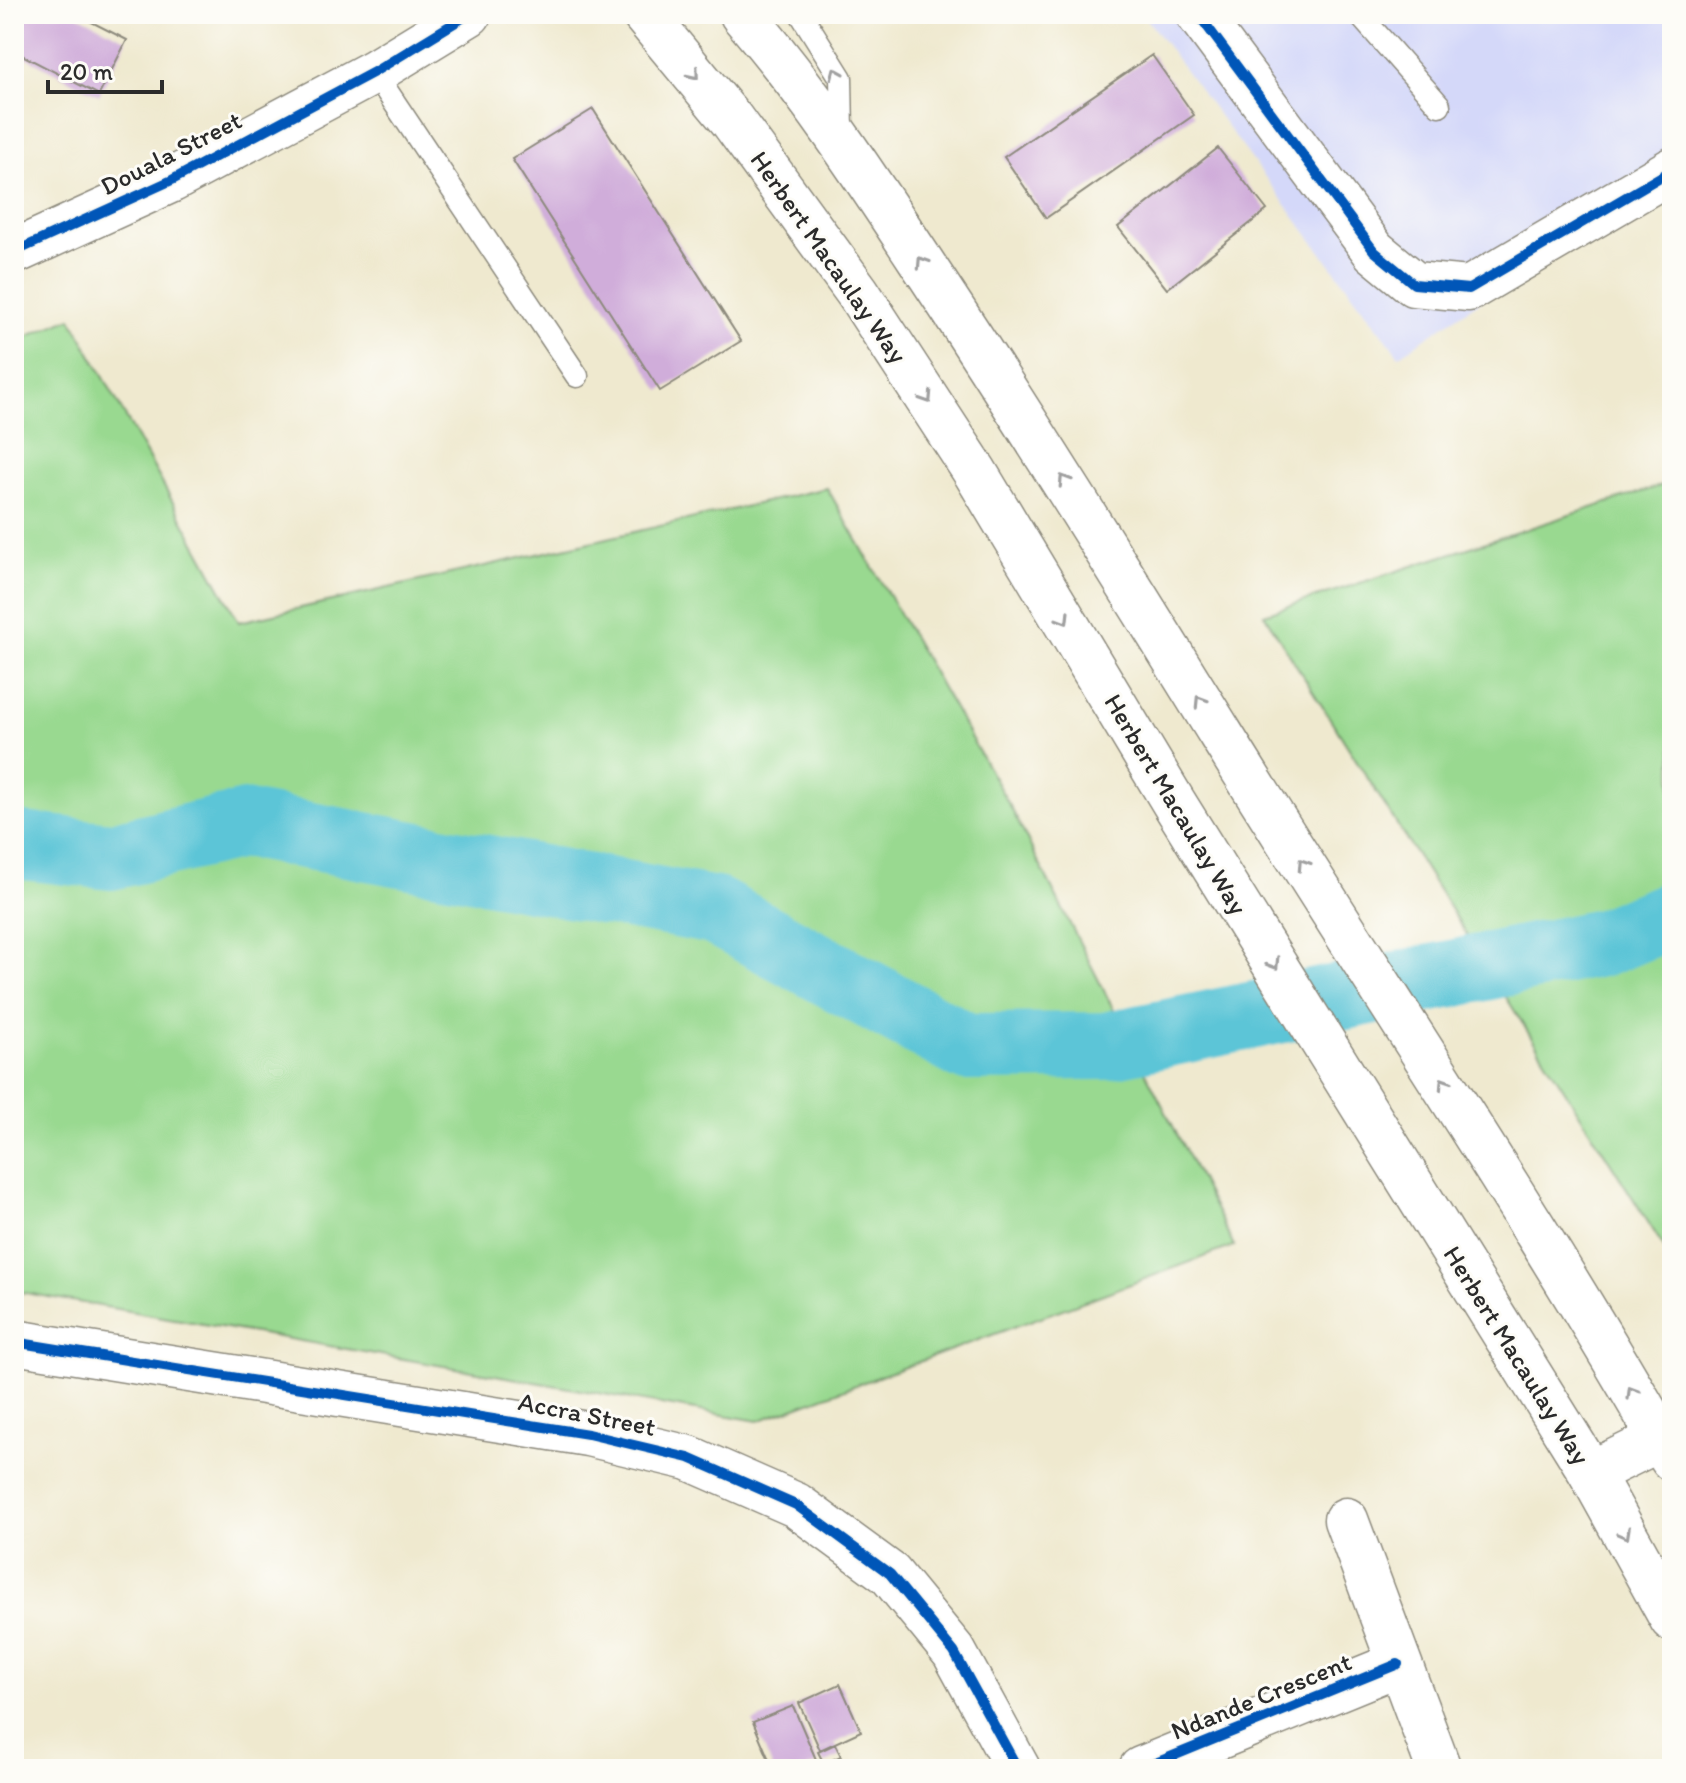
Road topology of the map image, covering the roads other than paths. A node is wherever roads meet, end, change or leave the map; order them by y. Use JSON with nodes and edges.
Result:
{"nodes":[{"id":1,"x":469,"y":14,"type":"edge"},
{"id":2,"x":644,"y":14,"type":"edge"},
{"id":3,"x":742,"y":14,"type":"edge"},
{"id":4,"x":801,"y":14,"type":"edge"},
{"id":5,"x":1198,"y":14,"type":"edge"},
{"id":6,"x":1359,"y":14,"type":"edge"},
{"id":7,"x":374,"y":72,"type":"junction"},
{"id":8,"x":1439,"y":105,"type":"dead end"},
{"id":9,"x":842,"y":141,"type":"junction"},
{"id":10,"x":1672,"y":170,"type":"edge"},
{"id":11,"x":17,"y":244,"type":"edge"},
{"id":12,"x":577,"y":376,"type":"dead end"},
{"id":13,"x":14,"y":1342,"type":"edge"},
{"id":14,"x":1668,"y":1443,"type":"edge"},
{"id":15,"x":1591,"y":1473,"type":"junction"},
{"id":16,"x":1346,"y":1520,"type":"dead end"},
{"id":17,"x":1672,"y":1619,"type":"edge"},
{"id":18,"x":1398,"y":1664,"type":"junction"},
{"id":19,"x":1018,"y":1769,"type":"edge"},
{"id":20,"x":1141,"y":1769,"type":"edge"},
{"id":21,"x":1439,"y":1769,"type":"edge"}],
"edges":[{"from":1,"to":7,"type":"main road","name":"Douala Street"},
{"from":2,"to":15,"type":"main road","name":"Herbert Macaulay Way","one_way":true},
{"from":3,"to":9,"type":"main road"},
{"from":9,"to":4,"type":"lane","one_way":true},
{"from":5,"to":10,"type":"main road"},
{"from":6,"to":8,"type":"lane"},
{"from":7,"to":11,"type":"main road","name":"Douala Street"},
{"from":7,"to":12,"type":"lane"},
{"from":14,"to":9,"type":"main road","one_way":true},
{"from":13,"to":19,"type":"main road","name":"Accra Street"},
{"from":14,"to":15,"type":"main road"},
{"from":15,"to":17,"type":"main road","name":"Herbert Macaulay Way","one_way":true},
{"from":16,"to":18,"type":"main road"},
{"from":18,"to":20,"type":"main road","name":"Ndande Crescent"},
{"from":18,"to":21,"type":"main road"}]}
